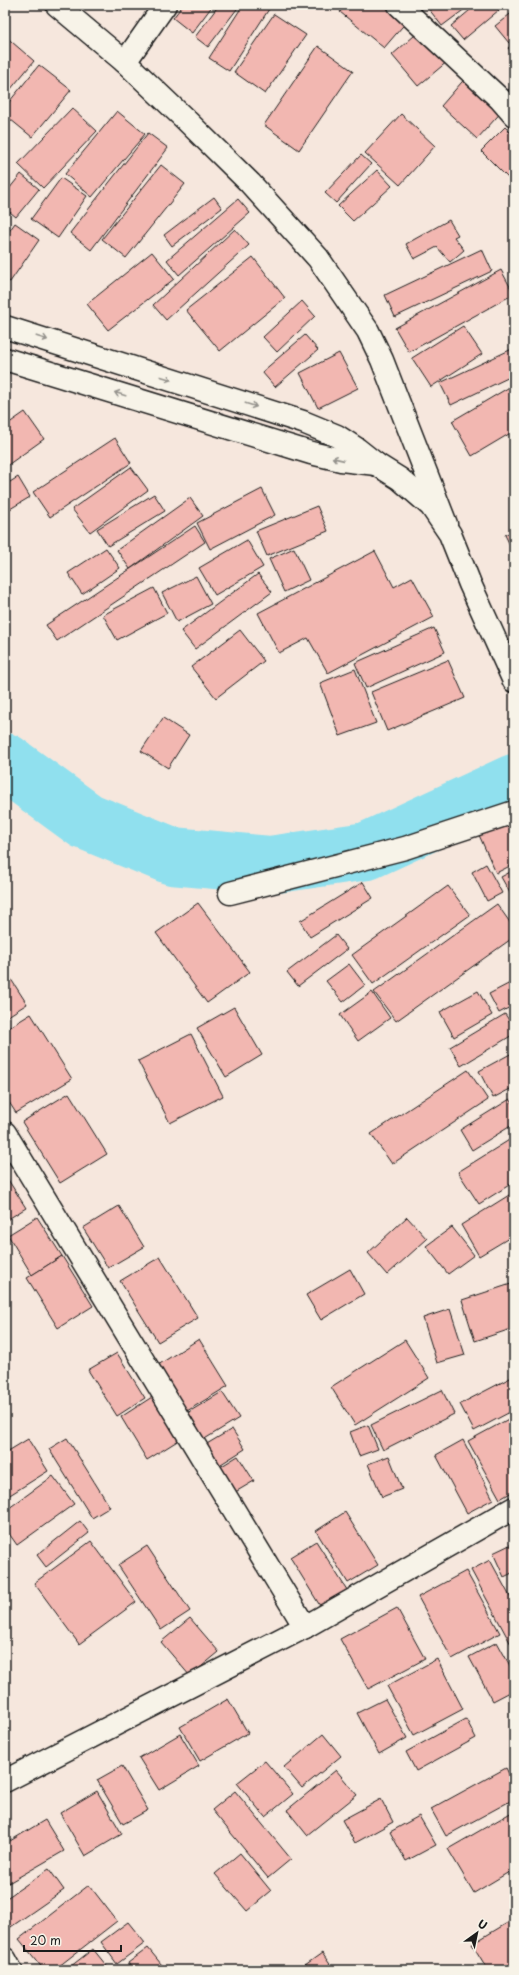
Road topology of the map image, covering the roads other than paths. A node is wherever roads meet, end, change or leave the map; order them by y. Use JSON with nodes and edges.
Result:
{"nodes":[{"id":1,"x":57,"y":5,"type":"edge"},
{"id":2,"x":165,"y":5,"type":"edge"},
{"id":3,"x":411,"y":8,"type":"edge"},
{"id":4,"x":125,"y":62,"type":"junction"},
{"id":5,"x":514,"y":115,"type":"edge"},
{"id":6,"x":5,"y":327,"type":"edge"},
{"id":7,"x":5,"y":359,"type":"edge"},
{"id":8,"x":376,"y":464,"type":"junction"},
{"id":9,"x":450,"y":534,"type":"junction"},
{"id":10,"x":514,"y":681,"type":"edge"},
{"id":11,"x":514,"y":812,"type":"edge"},
{"id":12,"x":230,"y":893,"type":"dead end"},
{"id":13,"x":5,"y":1133,"type":"edge"},
{"id":14,"x":514,"y":1508,"type":"edge"},
{"id":15,"x":305,"y":1627,"type":"junction"},
{"id":16,"x":5,"y":1781,"type":"edge"},
{"id":17,"x":5,"y":1959,"type":"edge"},
{"id":18,"x":11,"y":1970,"type":"edge"}],
"edges":[{"from":1,"to":4,"type":"street"},
{"from":2,"to":4,"type":"street"},
{"from":3,"to":5,"type":"street"},
{"from":4,"to":9,"type":"street"},
{"from":6,"to":8,"type":"street","one_way":true},
{"from":8,"to":7,"type":"street","one_way":true},
{"from":8,"to":9,"type":"street"},
{"from":9,"to":10,"type":"street"},
{"from":11,"to":12,"type":"street"},
{"from":13,"to":15,"type":"street"},
{"from":14,"to":15,"type":"street"},
{"from":15,"to":16,"type":"street"},
{"from":17,"to":18,"type":"street"}]}
